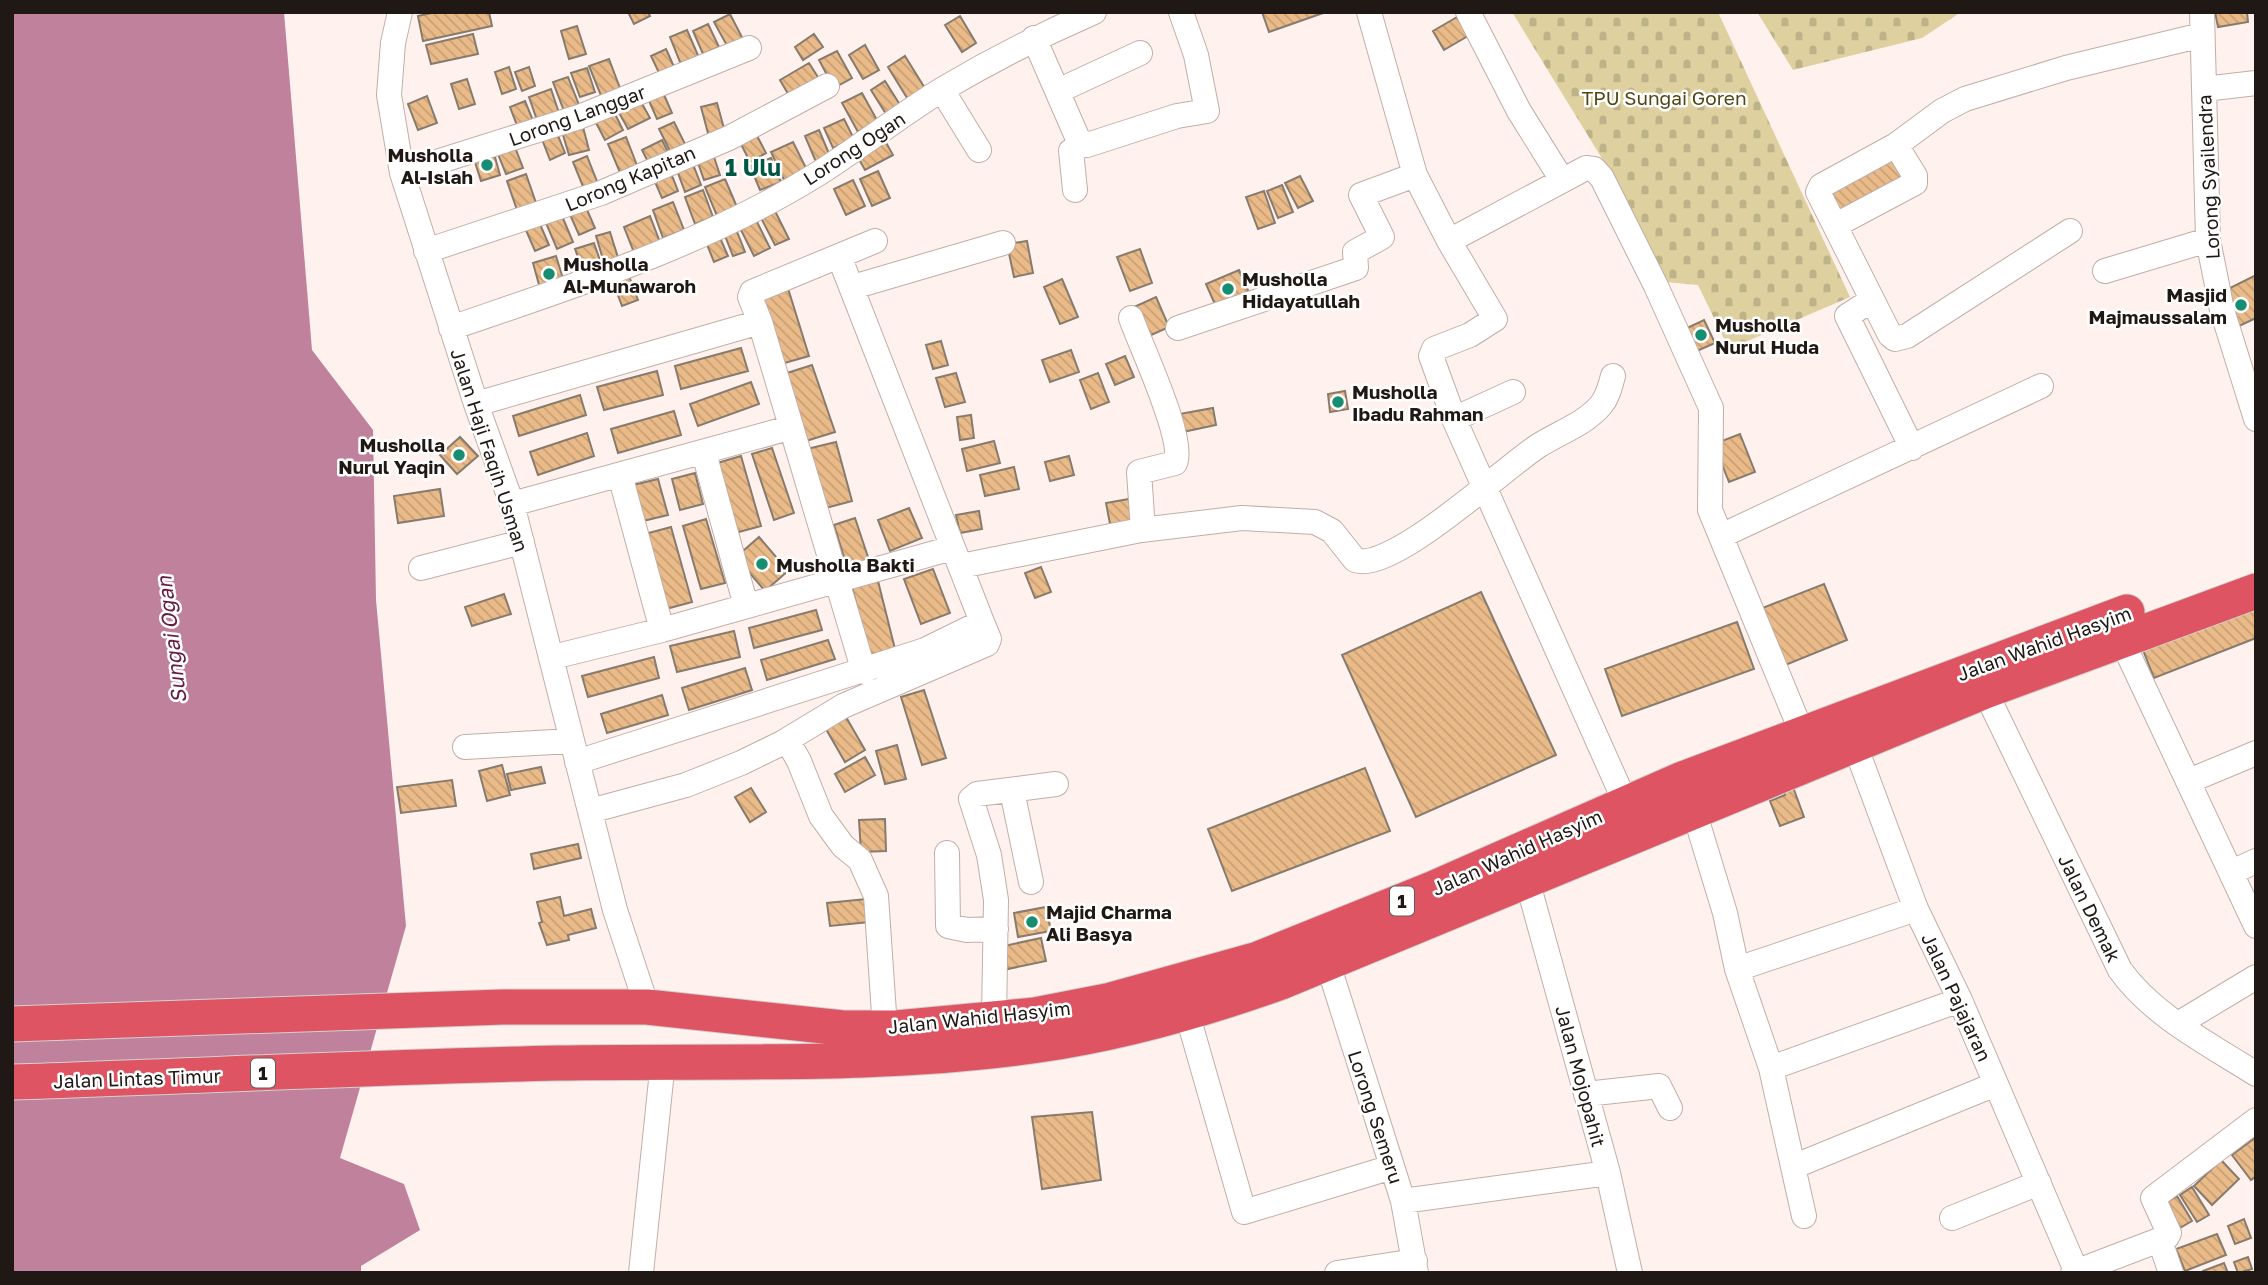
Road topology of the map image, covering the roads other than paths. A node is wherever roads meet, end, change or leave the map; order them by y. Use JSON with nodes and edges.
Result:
{"nodes":[{"id":1,"x":400,"y":12,"type":"edge"},
{"id":2,"x":1094,"y":12,"type":"edge"},
{"id":3,"x":1181,"y":12,"type":"edge"},
{"id":4,"x":1370,"y":12,"type":"edge"},
{"id":5,"x":1468,"y":12,"type":"edge"},
{"id":6,"x":2202,"y":24,"type":"edge"},
{"id":7,"x":1034,"y":38,"type":"junction"},
{"id":8,"x":749,"y":48,"type":"dead end"},
{"id":9,"x":1140,"y":54,"type":"dead end"},
{"id":10,"x":2256,"y":83,"type":"edge"},
{"id":11,"x":827,"y":86,"type":"dead end"},
{"id":12,"x":2204,"y":89,"type":"junction"},
{"id":13,"x":942,"y":90,"type":"junction"},
{"id":14,"x":1058,"y":92,"type":"junction"},
{"id":15,"x":1084,"y":145,"type":"junction"},
{"id":16,"x":1896,"y":145,"type":"junction"},
{"id":17,"x":979,"y":150,"type":"dead end"},
{"id":18,"x":402,"y":173,"type":"junction"},
{"id":19,"x":1415,"y":175,"type":"junction"},
{"id":20,"x":1562,"y":180,"type":"junction"},
{"id":21,"x":1075,"y":190,"type":"dead end"},
{"id":22,"x":1836,"y":225,"type":"junction"},
{"id":23,"x":2070,"y":231,"type":"dead end"},
{"id":24,"x":875,"y":240,"type":"dead end"},
{"id":25,"x":2208,"y":240,"type":"junction"},
{"id":26,"x":1449,"y":241,"type":"junction"},
{"id":27,"x":1003,"y":243,"type":"dead end"},
{"id":28,"x":426,"y":251,"type":"junction"},
{"id":29,"x":839,"y":256,"type":"junction"},
{"id":30,"x":2105,"y":271,"type":"dead end"},
{"id":31,"x":853,"y":286,"type":"junction"},
{"id":32,"x":1872,"y":300,"type":"junction"},
{"id":33,"x":1131,"y":318,"type":"dead end"},
{"id":34,"x":760,"y":322,"type":"junction"},
{"id":35,"x":451,"y":328,"type":"junction"},
{"id":36,"x":1178,"y":328,"type":"dead end"},
{"id":37,"x":1613,"y":376,"type":"dead end"},
{"id":38,"x":2041,"y":386,"type":"dead end"},
{"id":39,"x":1513,"y":392,"type":"dead end"},
{"id":40,"x":476,"y":404,"type":"junction"},
{"id":41,"x":1454,"y":419,"type":"junction"},
{"id":42,"x":2256,"y":419,"type":"edge"},
{"id":43,"x":789,"y":428,"type":"junction"},
{"id":44,"x":1912,"y":448,"type":"junction"},
{"id":45,"x":704,"y":453,"type":"junction"},
{"id":46,"x":620,"y":475,"type":"junction"},
{"id":47,"x":1484,"y":485,"type":"junction"},
{"id":48,"x":512,"y":504,"type":"junction"},
{"id":49,"x":1143,"y":530,"type":"junction"},
{"id":50,"x":1721,"y":536,"type":"junction"},
{"id":51,"x":522,"y":542,"type":"junction"},
{"id":52,"x":953,"y":558,"type":"junction"},
{"id":53,"x":2256,"y":565,"type":"edge"},
{"id":54,"x":421,"y":568,"type":"dead end"},
{"id":55,"x":835,"y":580,"type":"junction"},
{"id":56,"x":2256,"y":591,"type":"edge"},
{"id":57,"x":746,"y":606,"type":"junction"},
{"id":58,"x":662,"y":630,"type":"junction"},
{"id":59,"x":2122,"y":640,"type":"junction"},
{"id":60,"x":553,"y":657,"type":"junction"},
{"id":61,"x":930,"y":660,"type":"junction"},
{"id":62,"x":864,"y":671,"type":"junction"},
{"id":63,"x":1984,"y":691,"type":"junction"},
{"id":64,"x":1849,"y":730,"type":"junction"},
{"id":65,"x":1802,"y":733,"type":"junction"},
{"id":66,"x":787,"y":740,"type":"junction"},
{"id":67,"x":465,"y":747,"type":"dead end"},
{"id":68,"x":575,"y":752,"type":"junction"},
{"id":69,"x":2256,"y":753,"type":"edge"},
{"id":70,"x":2189,"y":781,"type":"junction"},
{"id":71,"x":1056,"y":784,"type":"dead end"},
{"id":72,"x":1012,"y":791,"type":"junction"},
{"id":73,"x":1626,"y":804,"type":"junction"},
{"id":74,"x":590,"y":811,"type":"junction"},
{"id":75,"x":1694,"y":811,"type":"junction"},
{"id":76,"x":947,"y":853,"type":"dead end"},
{"id":77,"x":2256,"y":861,"type":"edge"},
{"id":78,"x":2232,"y":872,"type":"junction"},
{"id":79,"x":1527,"y":880,"type":"junction"},
{"id":80,"x":1031,"y":881,"type":"dead end"},
{"id":81,"x":1916,"y":909,"type":"junction"},
{"id":82,"x":2256,"y":926,"type":"edge"},
{"id":83,"x":996,"y":929,"type":"junction"},
{"id":84,"x":1328,"y":964,"type":"junction"},
{"id":85,"x":1737,"y":969,"type":"junction"},
{"id":86,"x":2256,"y":977,"type":"edge"},
{"id":87,"x":1960,"y":1000,"type":"junction"},
{"id":88,"x":647,"y":1007,"type":"junction"},
{"id":89,"x":1187,"y":1013,"type":"junction"},
{"id":90,"x":1111,"y":1015,"type":"junction"},
{"id":91,"x":994,"y":1018,"type":"junction"},
{"id":92,"x":12,"y":1024,"type":"edge"},
{"id":93,"x":2178,"y":1024,"type":"junction"},
{"id":94,"x":885,"y":1028,"type":"junction"},
{"id":95,"x":663,"y":1061,"type":"junction"},
{"id":96,"x":513,"y":1064,"type":"joint"},
{"id":97,"x":1771,"y":1068,"type":"junction"},
{"id":98,"x":2256,"y":1074,"type":"edge"},
{"id":99,"x":12,"y":1083,"type":"edge"},
{"id":100,"x":1996,"y":1084,"type":"junction"},
{"id":101,"x":1586,"y":1094,"type":"junction"},
{"id":102,"x":1670,"y":1108,"type":"dead end"},
{"id":103,"x":2256,"y":1120,"type":"edge"},
{"id":104,"x":1795,"y":1166,"type":"junction"},
{"id":105,"x":1392,"y":1167,"type":"junction"},
{"id":106,"x":1608,"y":1173,"type":"junction"},
{"id":107,"x":2039,"y":1182,"type":"junction"},
{"id":108,"x":1403,"y":1201,"type":"junction"},
{"id":109,"x":1804,"y":1216,"type":"dead end"},
{"id":110,"x":1952,"y":1218,"type":"dead end"},
{"id":111,"x":2160,"y":1241,"type":"junction"},
{"id":112,"x":1415,"y":1267,"type":"edge"},
{"id":113,"x":2075,"y":1272,"type":"edge"},
{"id":114,"x":641,"y":1273,"type":"edge"},
{"id":115,"x":1337,"y":1273,"type":"edge"},
{"id":116,"x":1630,"y":1273,"type":"edge"},
{"id":117,"x":2171,"y":1273,"type":"edge"}],
"edges":[{"from":1,"to":18,"type":"street","name":"Jalan Haji Faqih Usman"},
{"from":2,"to":7,"type":"street","name":"Lorong Ogan"},
{"from":3,"to":15,"type":"street"},
{"from":4,"to":19,"type":"street"},
{"from":5,"to":20,"type":"street"},
{"from":6,"to":12,"type":"street","name":"Lorong Syailendra"},
{"from":6,"to":16,"type":"street"},
{"from":7,"to":13,"type":"street","name":"Lorong Ogan"},
{"from":7,"to":14,"type":"street"},
{"from":8,"to":18,"type":"street","name":"Lorong Langgar"},
{"from":9,"to":14,"type":"street"},
{"from":10,"to":12,"type":"street"},
{"from":11,"to":28,"type":"street","name":"Lorong Kapitan"},
{"from":12,"to":25,"type":"street","name":"Lorong Syailendra"},
{"from":13,"to":17,"type":"street"},
{"from":13,"to":35,"type":"street","name":"Lorong Ogan"},
{"from":14,"to":15,"type":"street"},
{"from":15,"to":21,"type":"street"},
{"from":16,"to":22,"type":"street"},
{"from":16,"to":22,"type":"street"},
{"from":18,"to":28,"type":"street","name":"Jalan Haji Faqih Usman"},
{"from":19,"to":26,"type":"street"},
{"from":19,"to":36,"type":"street"},
{"from":20,"to":26,"type":"street"},
{"from":20,"to":50,"type":"street"},
{"from":22,"to":32,"type":"street"},
{"from":23,"to":32,"type":"street"},
{"from":24,"to":29,"type":"street"},
{"from":25,"to":30,"type":"street"},
{"from":25,"to":42,"type":"street","name":"Lorong Syailendra"},
{"from":26,"to":41,"type":"street"},
{"from":27,"to":31,"type":"street"},
{"from":28,"to":35,"type":"street","name":"Jalan Haji Faqih Usman"},
{"from":29,"to":31,"type":"street"},
{"from":29,"to":34,"type":"street"},
{"from":31,"to":52,"type":"street"},
{"from":32,"to":44,"type":"street"},
{"from":33,"to":49,"type":"street"},
{"from":34,"to":40,"type":"street"},
{"from":34,"to":43,"type":"street"},
{"from":35,"to":40,"type":"street","name":"Jalan Haji Faqih Usman"},
{"from":37,"to":47,"type":"street"},
{"from":38,"to":44,"type":"street"},
{"from":39,"to":41,"type":"street"},
{"from":40,"to":48,"type":"street","name":"Jalan Haji Faqih Usman"},
{"from":41,"to":47,"type":"street"},
{"from":43,"to":45,"type":"street"},
{"from":43,"to":55,"type":"street"},
{"from":44,"to":50,"type":"street"},
{"from":45,"to":46,"type":"street"},
{"from":45,"to":57,"type":"street"},
{"from":46,"to":48,"type":"street"},
{"from":46,"to":58,"type":"street"},
{"from":47,"to":49,"type":"street"},
{"from":47,"to":73,"type":"street"},
{"from":48,"to":51,"type":"street","name":"Jalan Haji Faqih Usman"},
{"from":49,"to":52,"type":"street"},
{"from":50,"to":65,"type":"street"},
{"from":51,"to":54,"type":"street"},
{"from":51,"to":60,"type":"street","name":"Jalan Haji Faqih Usman"},
{"from":52,"to":55,"type":"street"},
{"from":52,"to":61,"type":"street"},
{"from":53,"to":64,"type":"highway","name":"Jalan Wahid Hasyim","number":"1"},
{"from":55,"to":57,"type":"street"},
{"from":55,"to":62,"type":"street"},
{"from":56,"to":59,"type":"highway","name":"Jalan Wahid Hasyim","number":"1"},
{"from":57,"to":58,"type":"street"},
{"from":58,"to":60,"type":"street"},
{"from":59,"to":63,"type":"highway","name":"Jalan Wahid Hasyim","number":"1"},
{"from":59,"to":70,"type":"street"},
{"from":60,"to":68,"type":"street","name":"Jalan Haji Faqih Usman"},
{"from":61,"to":62,"type":"street"},
{"from":61,"to":66,"type":"street"},
{"from":62,"to":68,"type":"street"},
{"from":63,"to":64,"type":"highway","name":"Jalan Wahid Hasyim","number":"1"},
{"from":63,"to":93,"type":"street","name":"Jalan Demak"},
{"from":64,"to":65,"type":"highway","name":"Jalan Wahid Hasyim","number":"1"},
{"from":64,"to":75,"type":"highway","name":"Jalan Wahid Hasyim","number":"1"},
{"from":64,"to":81,"type":"street","name":"Jalan Pajajaran"},
{"from":65,"to":73,"type":"highway","name":"Jalan Wahid Hasyim","number":"1"},
{"from":66,"to":74,"type":"street"},
{"from":66,"to":94,"type":"street"},
{"from":67,"to":68,"type":"street"},
{"from":68,"to":74,"type":"street","name":"Jalan Haji Faqih Usman"},
{"from":69,"to":70,"type":"street"},
{"from":70,"to":78,"type":"street"},
{"from":71,"to":72,"type":"street"},
{"from":72,"to":80,"type":"street"},
{"from":72,"to":83,"type":"street"},
{"from":73,"to":90,"type":"highway","name":"Jalan Wahid Hasyim","number":"1"},
{"from":74,"to":88,"type":"street","name":"Jalan Haji Faqih Usman"},
{"from":75,"to":79,"type":"highway","name":"Jalan Wahid Hasyim","number":"1"},
{"from":75,"to":85,"type":"street"},
{"from":76,"to":83,"type":"street"},
{"from":77,"to":78,"type":"street"},
{"from":78,"to":82,"type":"street"},
{"from":79,"to":84,"type":"highway","name":"Jalan Wahid Hasyim","number":"1"},
{"from":79,"to":101,"type":"street","name":"Jalan Mojopahit"},
{"from":81,"to":85,"type":"street"},
{"from":81,"to":87,"type":"street","name":"Jalan Pajajaran"},
{"from":83,"to":91,"type":"street"},
{"from":84,"to":89,"type":"highway","name":"Jalan Wahid Hasyim","number":"1"},
{"from":84,"to":105,"type":"street","name":"Lorong Semeru"},
{"from":85,"to":97,"type":"street"},
{"from":86,"to":93,"type":"street"},
{"from":87,"to":97,"type":"street"},
{"from":87,"to":100,"type":"street","name":"Jalan Pajajaran"},
{"from":88,"to":92,"type":"highway","name":"Jalan Wahid Hasyim","number":"1"},
{"from":88,"to":94,"type":"highway","name":"Jalan Wahid Hasyim","number":"1"},
{"from":89,"to":90,"type":"highway","name":"Jalan Wahid Hasyim","number":"1"},
{"from":89,"to":105,"type":"street"},
{"from":90,"to":91,"type":"highway","name":"Jalan Wahid Hasyim","number":"1"},
{"from":90,"to":95,"type":"highway","name":"Jalan Wahid Hasyim","number":"1"},
{"from":91,"to":94,"type":"highway","name":"Jalan Wahid Hasyim","number":"1"},
{"from":93,"to":98,"type":"street","name":"Jalan Demak"},
{"from":95,"to":96,"type":"highway","name":"Jalan Wahid Hasyim","number":"1"},
{"from":95,"to":114,"type":"street"},
{"from":96,"to":99,"type":"highway","name":"Jalan Lintas Timur","number":"1"},
{"from":97,"to":104,"type":"street"},
{"from":100,"to":104,"type":"street"},
{"from":100,"to":107,"type":"street","name":"Jalan Pajajaran"},
{"from":101,"to":102,"type":"street"},
{"from":101,"to":106,"type":"street","name":"Jalan Mojopahit"},
{"from":103,"to":111,"type":"street"},
{"from":104,"to":109,"type":"street"},
{"from":105,"to":108,"type":"street","name":"Lorong Semeru"},
{"from":106,"to":108,"type":"street"},
{"from":106,"to":116,"type":"street","name":"Jalan Mojopahit"},
{"from":107,"to":110,"type":"street"},
{"from":107,"to":113,"type":"street","name":"Jalan Pajajaran"},
{"from":108,"to":112,"type":"street","name":"Lorong Semeru"},
{"from":111,"to":113,"type":"street"},
{"from":111,"to":117,"type":"street"},
{"from":112,"to":115,"type":"street"}]}
